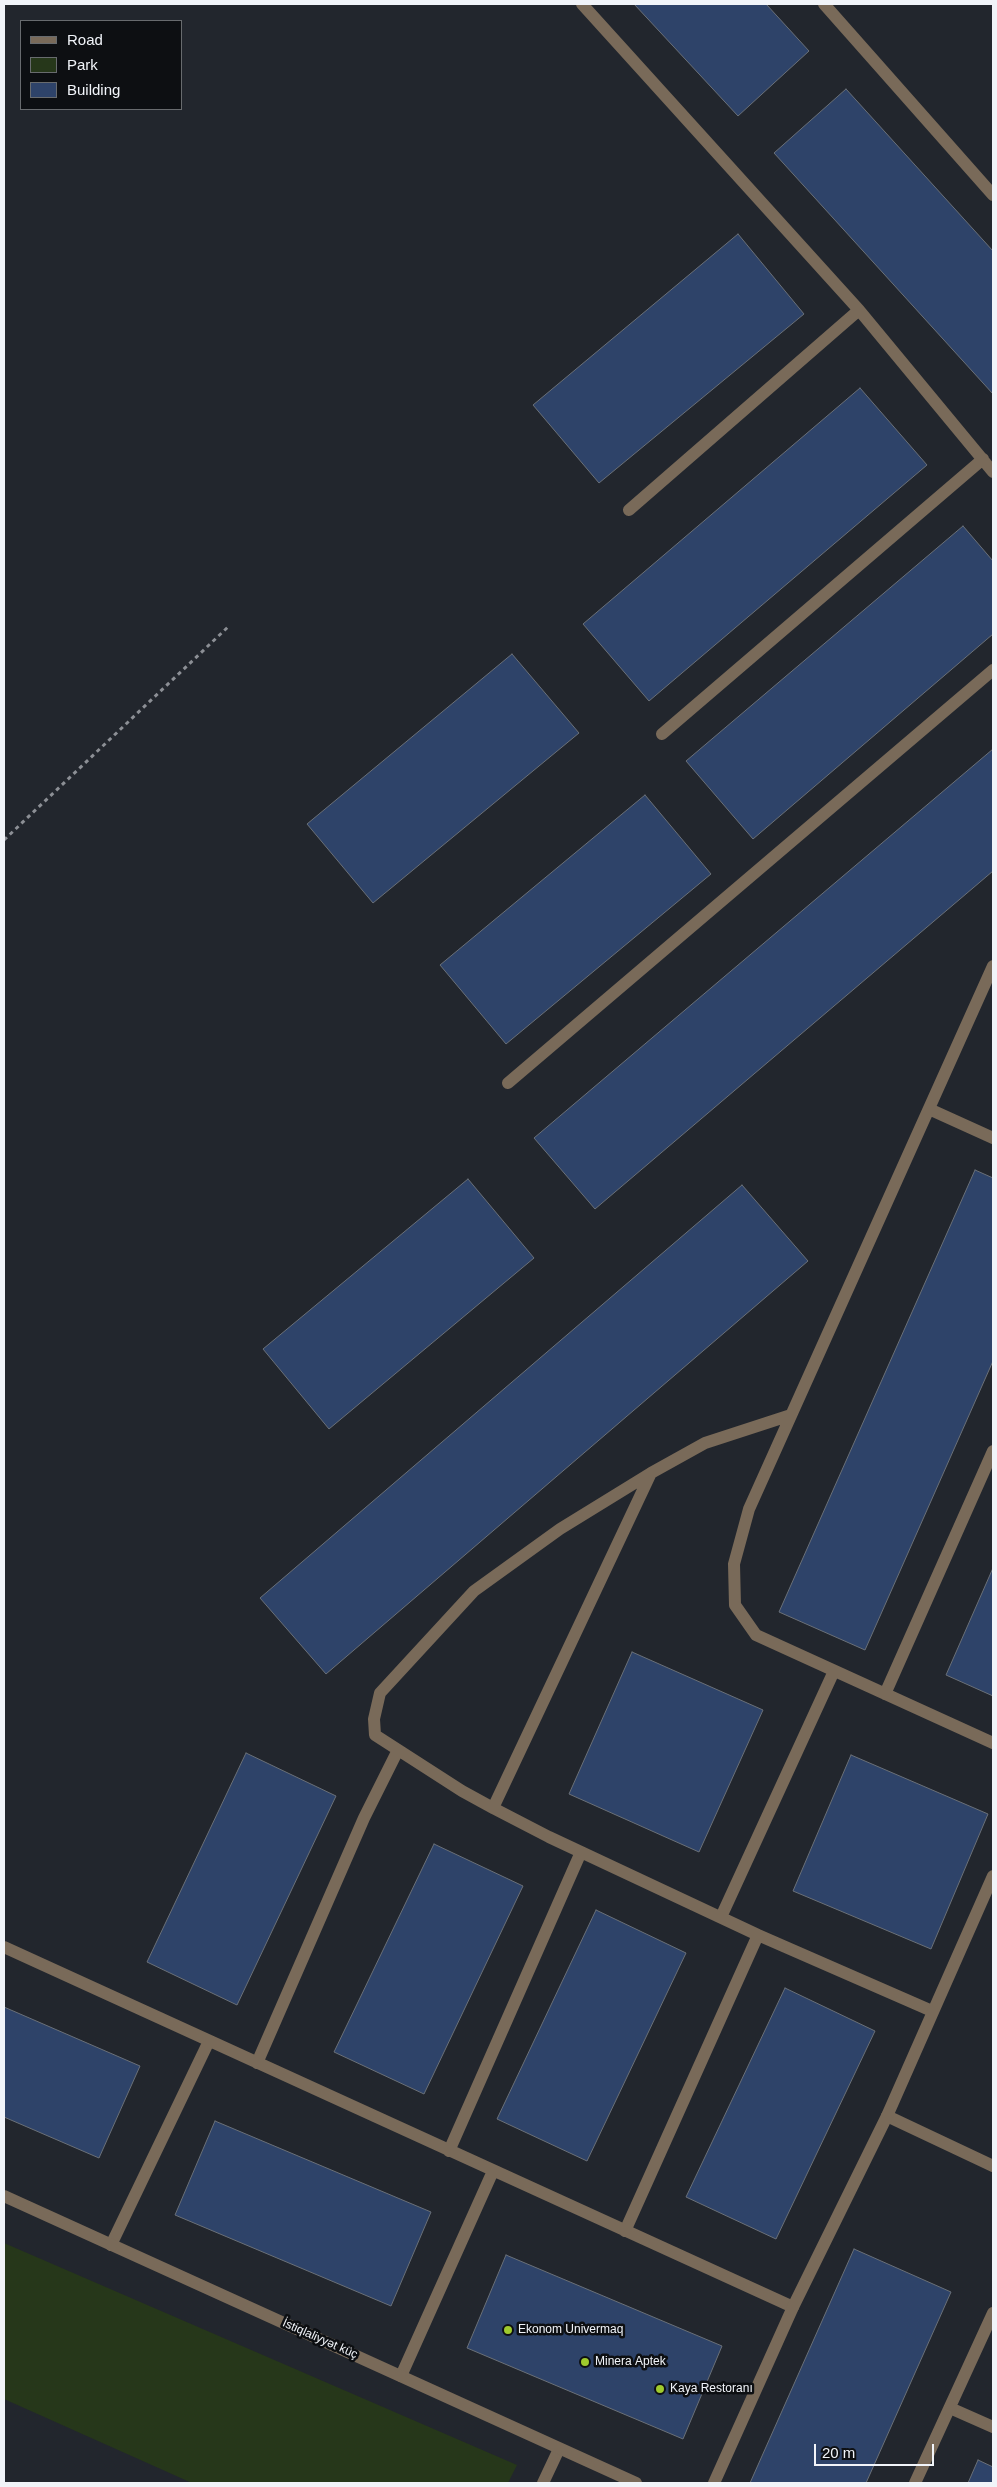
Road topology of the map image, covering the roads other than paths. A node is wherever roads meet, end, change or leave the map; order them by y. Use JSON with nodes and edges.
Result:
{"nodes":[{"id":1,"x":582,"y":4,"type":"edge"},
{"id":2,"x":824,"y":4,"type":"edge"},
{"id":3,"x":993,"y":195,"type":"edge"},
{"id":4,"x":859,"y":310,"type":"junction"},
{"id":5,"x":983,"y":459,"type":"junction"},
{"id":6,"x":993,"y":472,"type":"edge"},
{"id":7,"x":628,"y":510,"type":"dead end"},
{"id":8,"x":993,"y":670,"type":"edge"},
{"id":9,"x":662,"y":734,"type":"dead end"},
{"id":10,"x":993,"y":966,"type":"edge"},
{"id":11,"x":508,"y":1083,"type":"dead end"},
{"id":12,"x":929,"y":1109,"type":"junction"},
{"id":13,"x":993,"y":1138,"type":"edge"},
{"id":14,"x":791,"y":1415,"type":"junction"},
{"id":15,"x":993,"y":1451,"type":"edge"},
{"id":16,"x":651,"y":1473,"type":"junction"},
{"id":17,"x":834,"y":1670,"type":"junction"},
{"id":18,"x":885,"y":1694,"type":"junction"},
{"id":19,"x":993,"y":1743,"type":"edge"},
{"id":20,"x":398,"y":1750,"type":"junction"},
{"id":21,"x":493,"y":1808,"type":"junction"},
{"id":22,"x":581,"y":1852,"type":"junction"},
{"id":23,"x":993,"y":1876,"type":"edge"},
{"id":24,"x":721,"y":1916,"type":"junction"},
{"id":25,"x":758,"y":1934,"type":"junction"},
{"id":26,"x":4,"y":1947,"type":"edge"},
{"id":27,"x":932,"y":2011,"type":"junction"},
{"id":28,"x":209,"y":2041,"type":"junction"},
{"id":29,"x":256,"y":2063,"type":"junction"},
{"id":30,"x":887,"y":2116,"type":"junction"},
{"id":31,"x":449,"y":2151,"type":"junction"},
{"id":32,"x":993,"y":2166,"type":"edge"},
{"id":33,"x":493,"y":2170,"type":"junction"},
{"id":34,"x":4,"y":2196,"type":"edge"},
{"id":35,"x":625,"y":2231,"type":"junction"},
{"id":36,"x":111,"y":2245,"type":"junction"},
{"id":37,"x":793,"y":2307,"type":"junction"},
{"id":38,"x":993,"y":2313,"type":"edge"},
{"id":39,"x":401,"y":2376,"type":"junction"},
{"id":40,"x":950,"y":2408,"type":"junction"},
{"id":41,"x":993,"y":2427,"type":"edge"},
{"id":42,"x":559,"y":2449,"type":"junction"},
{"id":43,"x":543,"y":2483,"type":"edge"},
{"id":44,"x":636,"y":2483,"type":"edge"},
{"id":45,"x":714,"y":2483,"type":"edge"},
{"id":46,"x":915,"y":2483,"type":"edge"}],
"edges":[{"from":1,"to":4,"type":"street"},
{"from":2,"to":3,"type":"street"},
{"from":4,"to":5,"type":"street"},
{"from":4,"to":7,"type":"street"},
{"from":5,"to":6,"type":"street"},
{"from":5,"to":9,"type":"street"},
{"from":8,"to":11,"type":"street"},
{"from":10,"to":12,"type":"street"},
{"from":12,"to":13,"type":"street"},
{"from":12,"to":14,"type":"street"},
{"from":14,"to":16,"type":"street"},
{"from":14,"to":17,"type":"street"},
{"from":15,"to":18,"type":"street"},
{"from":16,"to":20,"type":"street"},
{"from":16,"to":21,"type":"street"},
{"from":17,"to":18,"type":"street"},
{"from":17,"to":24,"type":"street"},
{"from":18,"to":19,"type":"street"},
{"from":20,"to":21,"type":"street"},
{"from":20,"to":29,"type":"street"},
{"from":21,"to":22,"type":"street"},
{"from":22,"to":24,"type":"street"},
{"from":22,"to":31,"type":"street"},
{"from":23,"to":27,"type":"street"},
{"from":24,"to":25,"type":"street"},
{"from":25,"to":27,"type":"street"},
{"from":25,"to":35,"type":"street"},
{"from":26,"to":28,"type":"street"},
{"from":27,"to":30,"type":"street"},
{"from":28,"to":29,"type":"street"},
{"from":28,"to":36,"type":"street"},
{"from":29,"to":31,"type":"street"},
{"from":30,"to":32,"type":"street"},
{"from":30,"to":37,"type":"street"},
{"from":31,"to":33,"type":"street"},
{"from":33,"to":35,"type":"street"},
{"from":33,"to":39,"type":"street"},
{"from":34,"to":36,"type":"street","name":"İstiqlaliyyət küç"},
{"from":35,"to":37,"type":"street"},
{"from":36,"to":39,"type":"street","name":"İstiqlaliyyət küç"},
{"from":37,"to":45,"type":"street"},
{"from":38,"to":40,"type":"street"},
{"from":39,"to":42,"type":"street","name":"İstiqlaliyyət küç"},
{"from":40,"to":41,"type":"street"},
{"from":40,"to":46,"type":"street"},
{"from":42,"to":43,"type":"street"},
{"from":42,"to":44,"type":"street","name":"İstiqlaliyyət küç"}]}
